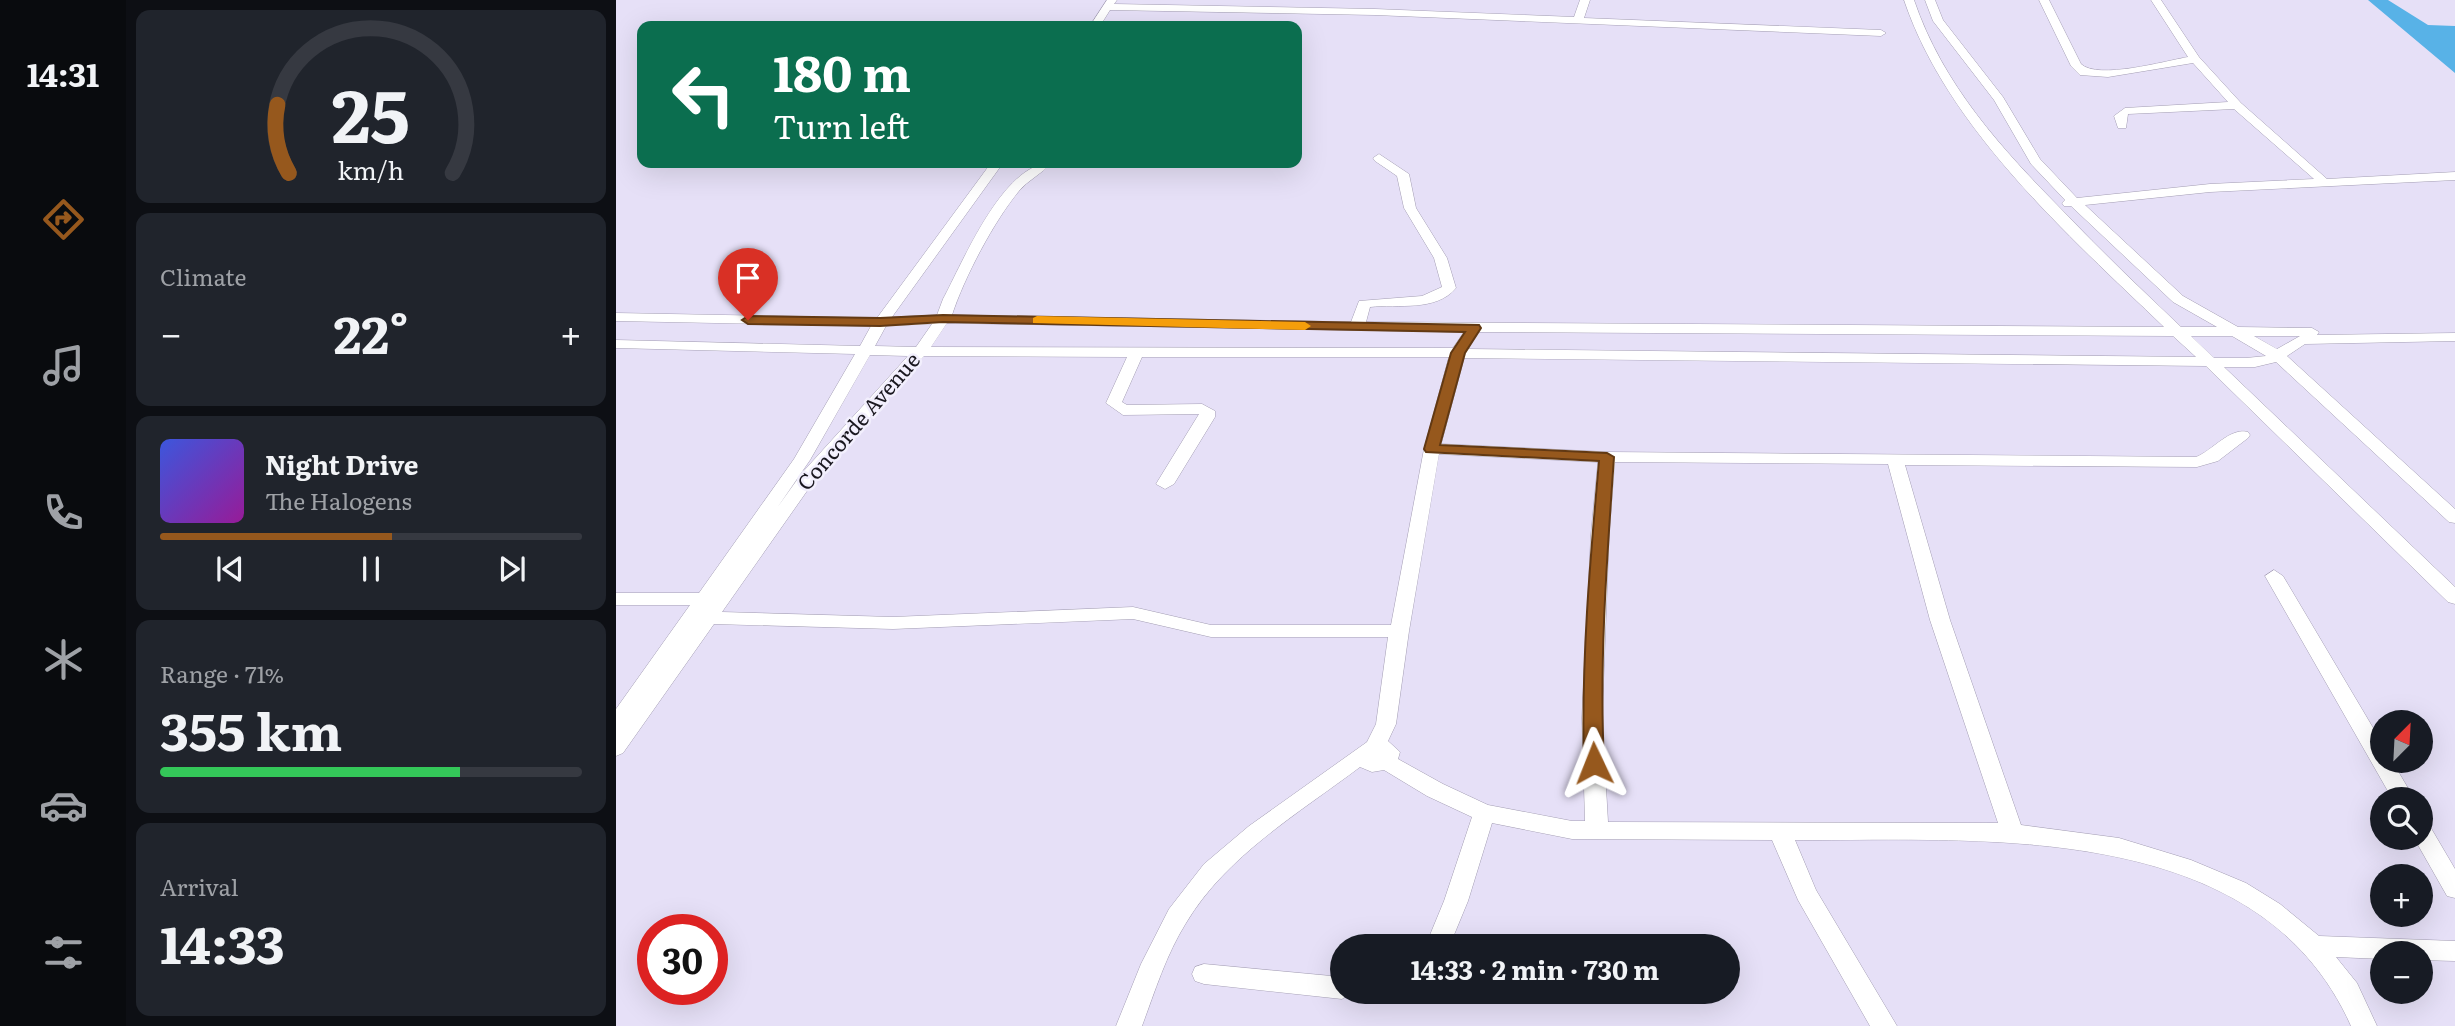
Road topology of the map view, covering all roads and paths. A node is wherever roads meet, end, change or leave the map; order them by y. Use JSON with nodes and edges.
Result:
{"nodes":[{"id":1,"x":1381,"y":0,"type":"edge"},
{"id":2,"x":1585,"y":0,"type":"edge"},
{"id":3,"x":1909,"y":0,"type":"edge"},
{"id":4,"x":1930,"y":0,"type":"edge"},
{"id":5,"x":2044,"y":0,"type":"edge"},
{"id":6,"x":2156,"y":0,"type":"edge"},
{"id":7,"x":1110,"y":4,"type":"edge"},
{"id":8,"x":1161,"y":8,"type":"edge"},
{"id":9,"x":1375,"y":12,"type":"junction"},
{"id":10,"x":1098,"y":21,"type":"edge"},
{"id":11,"x":1578,"y":21,"type":"junction"},
{"id":12,"x":1881,"y":33,"type":"dead end"},
{"id":13,"x":2195,"y":59,"type":"junction"},
{"id":14,"x":2237,"y":105,"type":"junction"},
{"id":15,"x":2122,"y":126,"type":"dead end"},
{"id":16,"x":1378,"y":158,"type":"dead end"},
{"id":17,"x":993,"y":168,"type":"edge"},
{"id":18,"x":1039,"y":168,"type":"edge"},
{"id":19,"x":2455,"y":176,"type":"edge"},
{"id":20,"x":2324,"y":182,"type":"junction"},
{"id":21,"x":2075,"y":203,"type":"junction"},
{"id":22,"x":2048,"y":204,"type":"junction"},
{"id":23,"x":616,"y":317,"type":"edge"},
{"id":24,"x":943,"y":318,"type":"junction"},
{"id":25,"x":880,"y":322,"type":"junction"},
{"id":26,"x":1357,"y":327,"type":"junction"},
{"id":27,"x":2455,"y":327,"type":"edge"},
{"id":28,"x":1474,"y":328,"type":"junction"},
{"id":29,"x":2179,"y":333,"type":"junction"},
{"id":30,"x":2241,"y":333,"type":"junction"},
{"id":31,"x":2447,"y":337,"type":"edge"},
{"id":32,"x":616,"y":344,"type":"edge"},
{"id":33,"x":2455,"y":346,"type":"edge"},
{"id":34,"x":865,"y":350,"type":"junction"},
{"id":35,"x":920,"y":352,"type":"junction"},
{"id":36,"x":1458,"y":353,"type":"junction"},
{"id":37,"x":1136,"y":354,"type":"junction"},
{"id":38,"x":2278,"y":356,"type":"junction"},
{"id":39,"x":2210,"y":362,"type":"junction"},
{"id":40,"x":2242,"y":435,"type":"dead end"},
{"id":41,"x":1432,"y":449,"type":"junction"},
{"id":42,"x":1607,"y":457,"type":"junction"},
{"id":43,"x":1895,"y":459,"type":"junction"},
{"id":44,"x":1165,"y":484,"type":"dead end"},
{"id":45,"x":2455,"y":518,"type":"edge"},
{"id":46,"x":2274,"y":576,"type":"dead end"},
{"id":47,"x":2455,"y":598,"type":"edge"},
{"id":48,"x":616,"y":599,"type":"edge"},
{"id":49,"x":705,"y":608,"type":"junction"},
{"id":50,"x":1399,"y":631,"type":"junction"},
{"id":51,"x":616,"y":725,"type":"edge"},
{"id":52,"x":616,"y":748,"type":"edge"},
{"id":53,"x":1378,"y":754,"type":"junction"},
{"id":54,"x":2396,"y":787,"type":"edge"},
{"id":55,"x":1484,"y":813,"type":"junction"},
{"id":56,"x":1597,"y":831,"type":"junction"},
{"id":57,"x":1780,"y":832,"type":"junction"},
{"id":58,"x":2012,"y":832,"type":"junction"},
{"id":59,"x":2432,"y":850,"type":"edge"},
{"id":60,"x":2455,"y":889,"type":"edge"},
{"id":61,"x":1442,"y":934,"type":"edge"},
{"id":62,"x":2314,"y":946,"type":"junction"},
{"id":63,"x":2455,"y":951,"type":"edge"},
{"id":64,"x":1204,"y":974,"type":"dead end"},
{"id":65,"x":1330,"y":987,"type":"edge"},
{"id":66,"x":1129,"y":1026,"type":"edge"},
{"id":67,"x":1884,"y":1026,"type":"edge"},
{"id":68,"x":2364,"y":1026,"type":"edge"}],
"edges":[{"from":1,"to":9,"type":"street"},
{"from":2,"to":11,"type":"street"},
{"from":3,"to":22,"type":"street"},
{"from":4,"to":21,"type":"street"},
{"from":5,"to":13,"type":"street"},
{"from":6,"to":13,"type":"street"},
{"from":7,"to":8,"type":"street"},
{"from":7,"to":10,"type":"street"},
{"from":8,"to":9,"type":"street"},
{"from":9,"to":11,"type":"street"},
{"from":11,"to":12,"type":"street"},
{"from":13,"to":14,"type":"street"},
{"from":14,"to":15,"type":"street"},
{"from":14,"to":20,"type":"street"},
{"from":16,"to":26,"type":"street"},
{"from":17,"to":25,"type":"street","name":"Concorde Avenue"},
{"from":18,"to":24,"type":"street","name":"Concorde Avenue"},
{"from":19,"to":20,"type":"street"},
{"from":20,"to":21,"type":"street"},
{"from":21,"to":22,"type":"street"},
{"from":21,"to":30,"type":"street"},
{"from":22,"to":29,"type":"street"},
{"from":23,"to":25,"type":"street"},
{"from":24,"to":25,"type":"street"},
{"from":24,"to":26,"type":"street"},
{"from":24,"to":35,"type":"street","name":"Concorde Avenue"},
{"from":25,"to":34,"type":"street","name":"Concorde Avenue"},
{"from":26,"to":28,"type":"street"},
{"from":27,"to":30,"type":"street"},
{"from":28,"to":29,"type":"street"},
{"from":28,"to":36,"type":"street"},
{"from":29,"to":30,"type":"street"},
{"from":29,"to":39,"type":"street"},
{"from":30,"to":38,"type":"street"},
{"from":31,"to":33,"type":"street"},
{"from":31,"to":38,"type":"street"},
{"from":32,"to":34,"type":"street"},
{"from":34,"to":35,"type":"street"},
{"from":34,"to":49,"type":"street","name":"Concorde Avenue"},
{"from":35,"to":37,"type":"street"},
{"from":35,"to":49,"type":"street","name":"Concorde Avenue"},
{"from":36,"to":37,"type":"street"},
{"from":36,"to":39,"type":"street"},
{"from":36,"to":41,"type":"street"},
{"from":37,"to":44,"type":"street"},
{"from":38,"to":39,"type":"street"},
{"from":38,"to":45,"type":"street"},
{"from":39,"to":47,"type":"street"},
{"from":40,"to":43,"type":"street"},
{"from":41,"to":42,"type":"street"},
{"from":41,"to":50,"type":"street"},
{"from":42,"to":43,"type":"street"},
{"from":42,"to":56,"type":"street"},
{"from":43,"to":58,"type":"street"},
{"from":46,"to":54,"type":"street"},
{"from":48,"to":49,"type":"street"},
{"from":49,"to":50,"type":"street"},
{"from":49,"to":51,"type":"street","name":"Concorde Avenue"},
{"from":49,"to":52,"type":"street","name":"Concorde Avenue"},
{"from":50,"to":53,"type":"street"},
{"from":53,"to":55,"type":"street"},
{"from":53,"to":66,"type":"street"},
{"from":55,"to":56,"type":"street"},
{"from":55,"to":61,"type":"street"},
{"from":56,"to":57,"type":"street"},
{"from":57,"to":58,"type":"street"},
{"from":57,"to":67,"type":"street"},
{"from":58,"to":62,"type":"street"},
{"from":59,"to":60,"type":"street"},
{"from":62,"to":63,"type":"street"},
{"from":62,"to":68,"type":"street"},
{"from":64,"to":65,"type":"street"}]}
